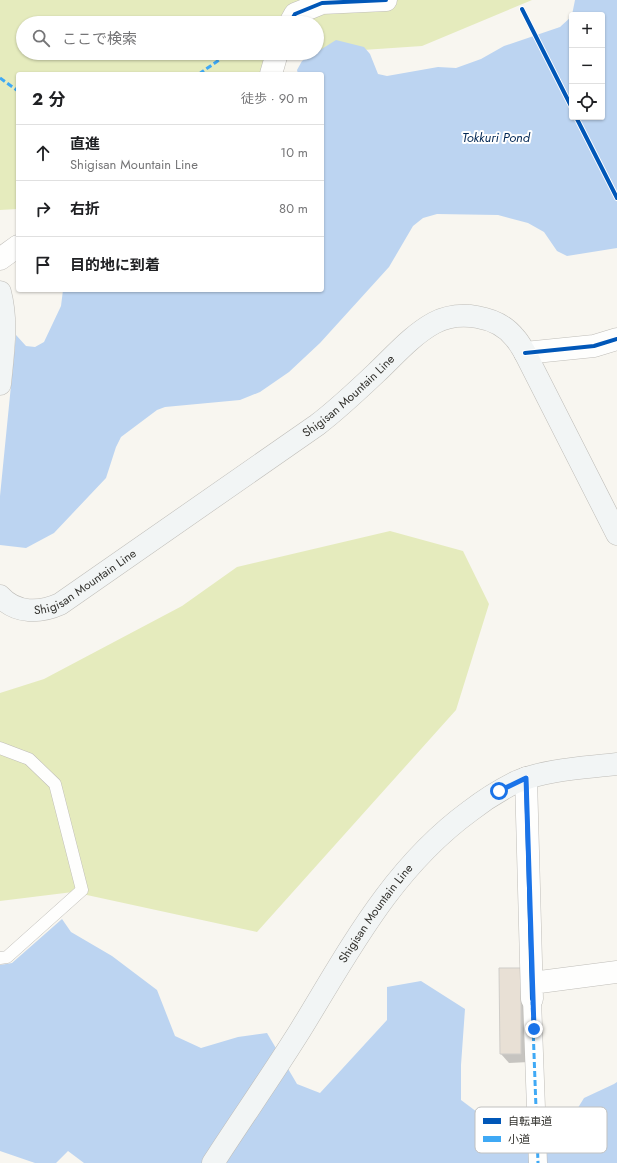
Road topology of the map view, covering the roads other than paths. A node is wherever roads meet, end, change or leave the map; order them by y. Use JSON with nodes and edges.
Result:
{"nodes":[{"id":1,"x":386,"y":0,"type":"edge"},
{"id":2,"x":294,"y":16,"type":"edge"},
{"id":3,"x":275,"y":60,"type":"edge"},
{"id":4,"x":272,"y":72,"type":"edge"},
{"id":5,"x":16,"y":247,"type":"edge"},
{"id":6,"x":0,"y":259,"type":"edge"},
{"id":7,"x":0,"y":292,"type":"edge"},
{"id":8,"x":617,"y":339,"type":"edge"},
{"id":9,"x":525,"y":353,"type":"junction"},
{"id":10,"x":0,"y":384,"type":"edge"},
{"id":11,"x":617,"y":534,"type":"edge"},
{"id":12,"x":4,"y":605,"type":"edge"},
{"id":13,"x":0,"y":748,"type":"edge"},
{"id":14,"x":617,"y":764,"type":"edge"},
{"id":15,"x":526,"y":778,"type":"junction"},
{"id":16,"x":0,"y":958,"type":"edge"},
{"id":17,"x":617,"y":972,"type":"edge"},
{"id":18,"x":532,"y":991,"type":"junction"},
{"id":19,"x":536,"y":1107,"type":"edge"},
{"id":20,"x":538,"y":1153,"type":"edge"},
{"id":21,"x":213,"y":1163,"type":"edge"},
{"id":22,"x":538,"y":1163,"type":"edge"}],
"edges":[{"from":1,"to":2,"type":"street"},
{"from":3,"to":4,"type":"street"},
{"from":5,"to":6,"type":"street"},
{"from":7,"to":10,"type":"main road"},
{"from":8,"to":9,"type":"street"},
{"from":9,"to":11,"type":"main road","name":"Shigisan Mountain Line"},
{"from":9,"to":12,"type":"main road","name":"Shigisan Mountain Line"},
{"from":13,"to":16,"type":"lane"},
{"from":14,"to":15,"type":"main road","name":"Shigisan Mountain Line"},
{"from":15,"to":18,"type":"street"},
{"from":15,"to":21,"type":"main road","name":"Shigisan Mountain Line"},
{"from":17,"to":18,"type":"street"},
{"from":18,"to":19,"type":"street"},
{"from":20,"to":22,"type":"street"}]}
